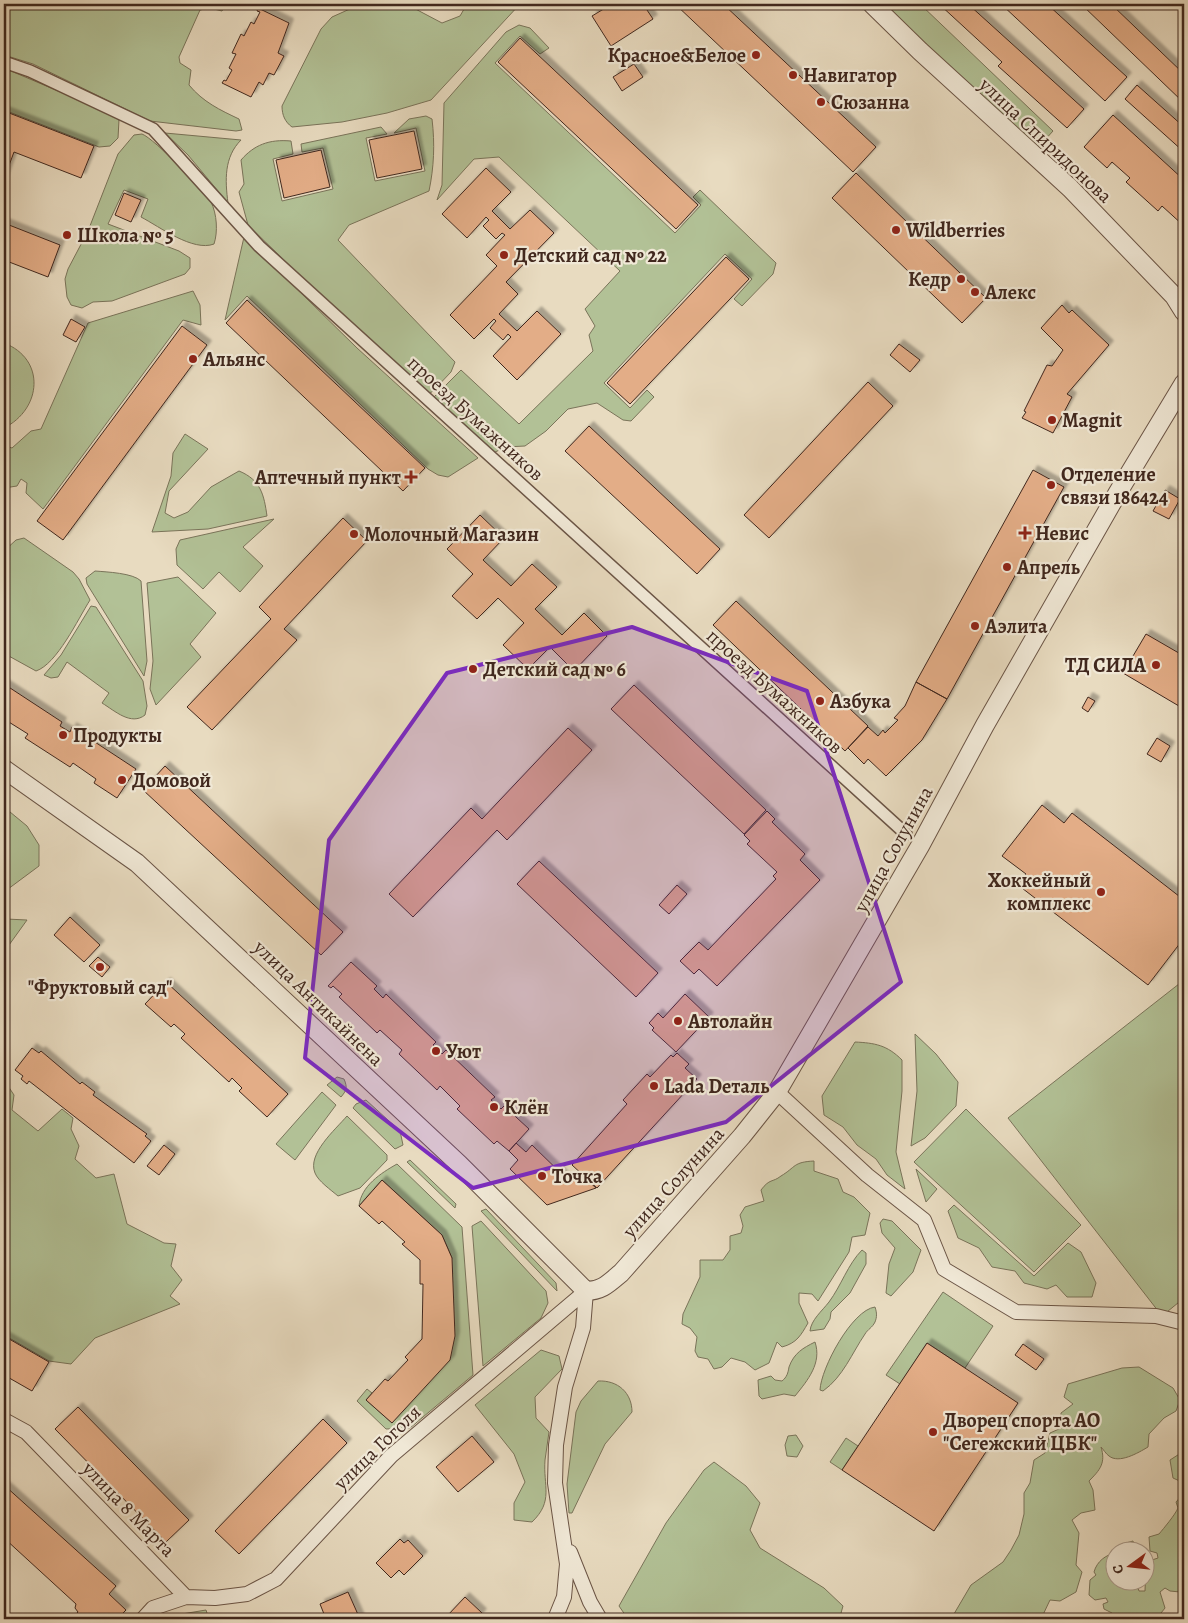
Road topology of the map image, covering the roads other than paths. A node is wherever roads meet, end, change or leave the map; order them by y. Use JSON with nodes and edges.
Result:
{"nodes":[{"id":1,"x":872,"y":4,"type":"edge"},
{"id":2,"x":4,"y":62,"type":"edge"},
{"id":3,"x":1184,"y":312,"type":"edge"},
{"id":4,"x":1184,"y":383,"type":"edge"},
{"id":5,"x":4,"y":769,"type":"edge"},
{"id":6,"x":906,"y":834,"type":"dead end"},
{"id":7,"x":777,"y":1092,"type":"junction"},
{"id":8,"x":586,"y":1291,"type":"junction"},
{"id":9,"x":1184,"y":1323,"type":"edge"},
{"id":10,"x":4,"y":1420,"type":"edge"},
{"id":11,"x":564,"y":1533,"type":"junction"},
{"id":12,"x":186,"y":1597,"type":"junction"},
{"id":13,"x":143,"y":1619,"type":"edge"},
{"id":14,"x":555,"y":1619,"type":"edge"},
{"id":15,"x":600,"y":1619,"type":"edge"}],
"edges":[{"from":1,"to":3,"type":"street","name":"улица Спиридонова"},
{"from":2,"to":6,"type":"street","name":"проезд Бумажников"},
{"from":4,"to":7,"type":"street","name":"улица Солунина"},
{"from":5,"to":8,"type":"street","name":"улица Антикайнена"},
{"from":7,"to":8,"type":"street","name":"улица Солунина"},
{"from":7,"to":9,"type":"street"},
{"from":8,"to":11,"type":"street"},
{"from":8,"to":12,"type":"street","name":"улица Гоголя"},
{"from":10,"to":12,"type":"street","name":"улица 8 Марта"},
{"from":11,"to":14,"type":"street"},
{"from":11,"to":15,"type":"street"},
{"from":12,"to":13,"type":"street"}]}
